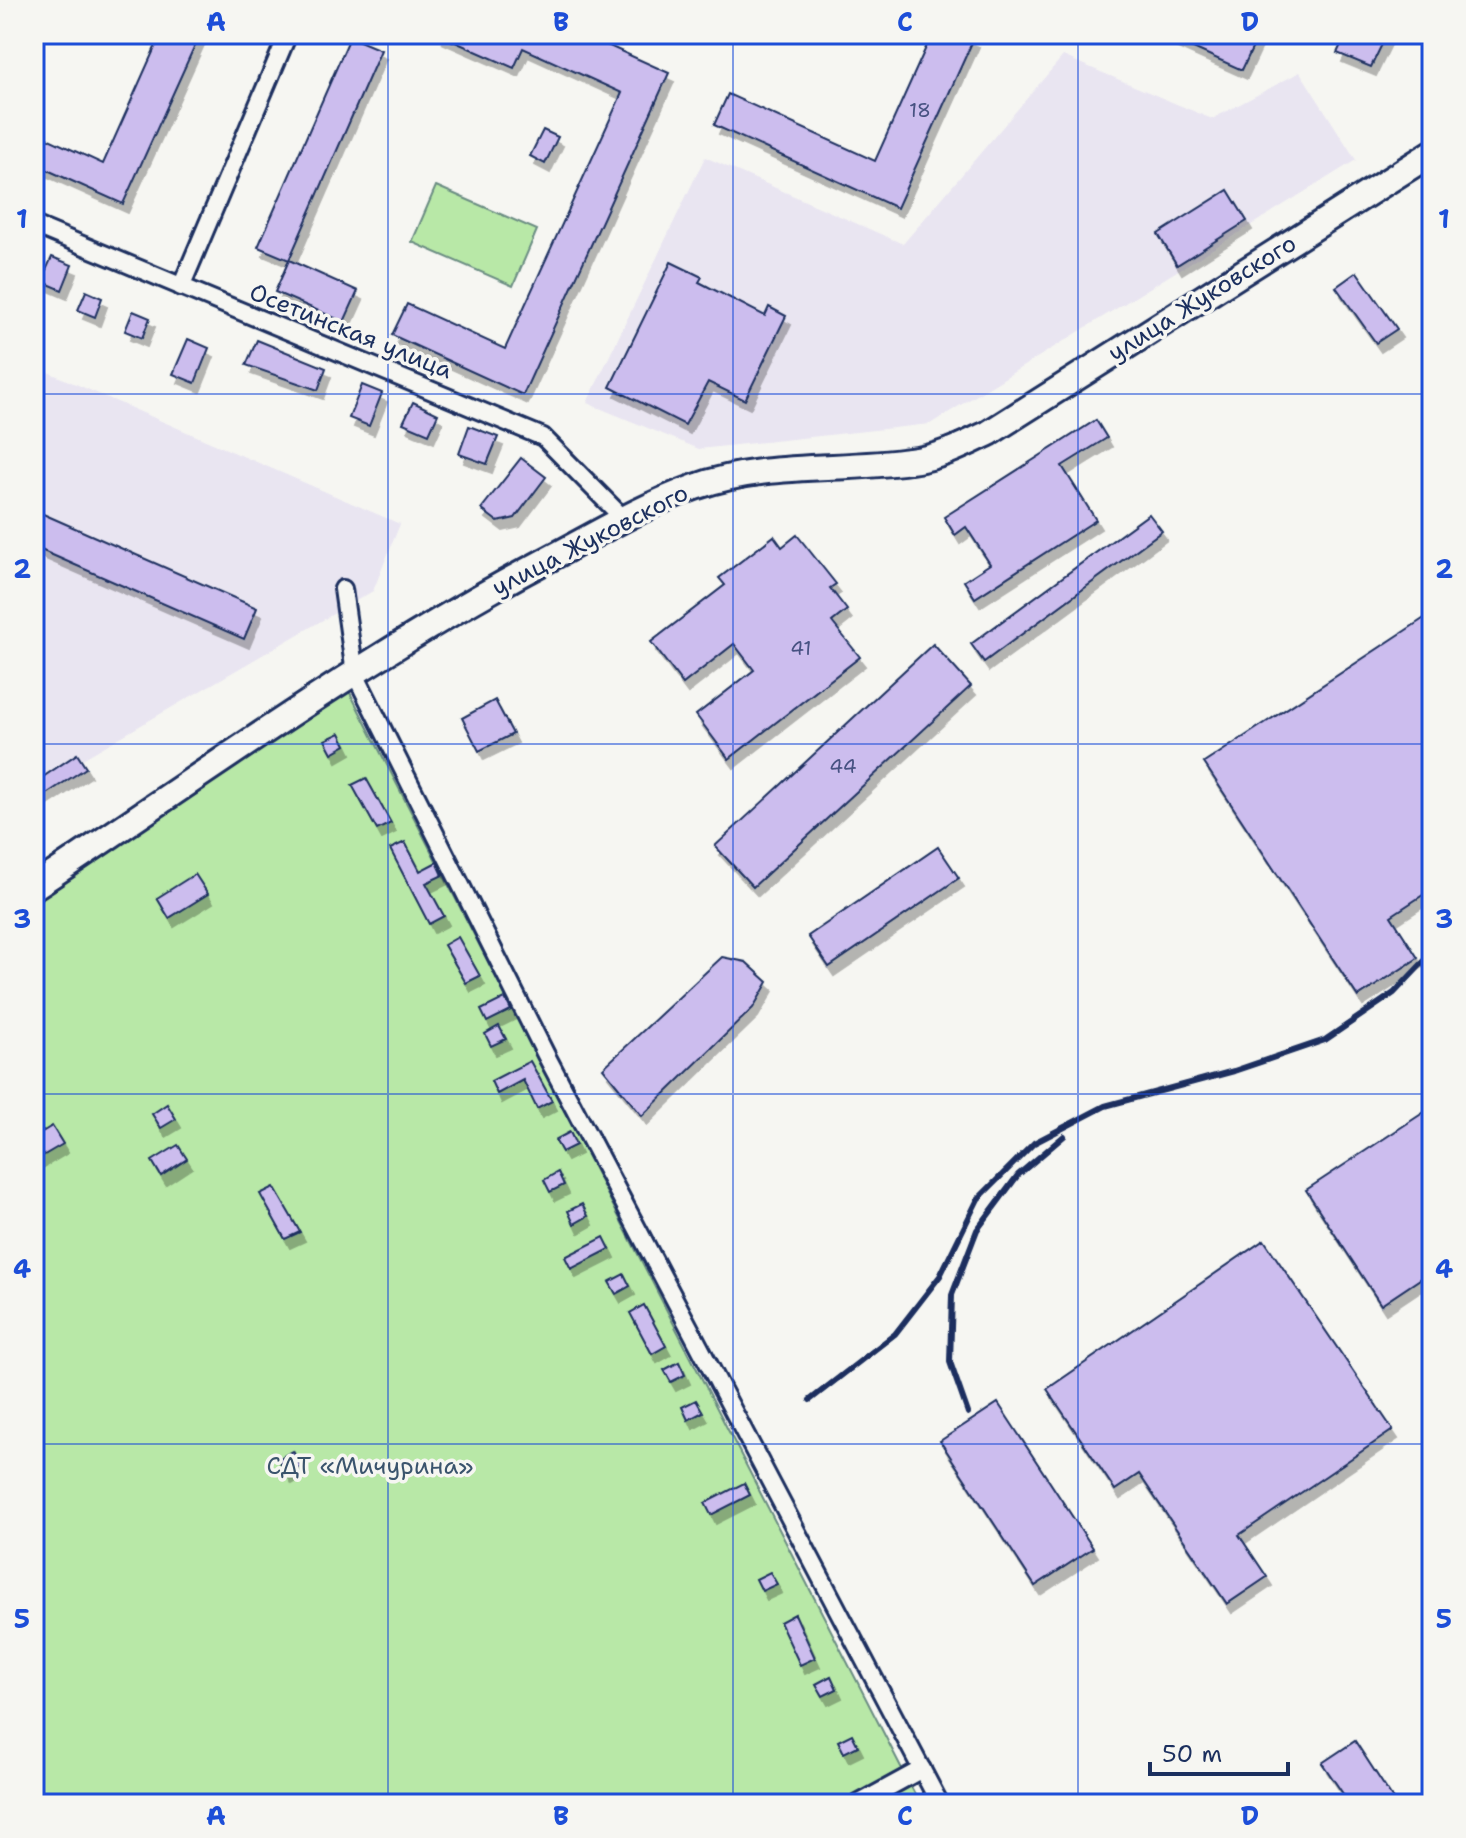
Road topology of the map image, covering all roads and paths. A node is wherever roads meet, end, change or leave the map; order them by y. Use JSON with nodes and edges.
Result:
{"nodes":[{"id":1,"x":288,"y":34,"type":"edge"},
{"id":2,"x":1432,"y":153,"type":"edge"},
{"id":3,"x":34,"y":225,"type":"edge"},
{"id":4,"x":181,"y":287,"type":"junction"},
{"id":5,"x":624,"y":519,"type":"junction"},
{"id":6,"x":343,"y":589,"type":"dead end"},
{"id":7,"x":355,"y":674,"type":"junction"},
{"id":8,"x":34,"y":887,"type":"edge"},
{"id":9,"x":922,"y":1769,"type":"junction"},
{"id":10,"x":858,"y":1804,"type":"edge"},
{"id":11,"x":940,"y":1804,"type":"edge"}],
"edges":[{"from":1,"to":4,"type":"street"},
{"from":2,"to":5,"type":"main road","name":"улица Жуковского"},
{"from":3,"to":4,"type":"street","name":"Осетинская улица"},
{"from":4,"to":5,"type":"street","name":"Осетинская улица"},
{"from":5,"to":7,"type":"main road","name":"улица Жуковского"},
{"from":6,"to":7,"type":"street"},
{"from":7,"to":8,"type":"main road","name":"улица Жуковского"},
{"from":7,"to":9,"type":"street"},
{"from":9,"to":10,"type":"street"},
{"from":9,"to":11,"type":"street"}]}
